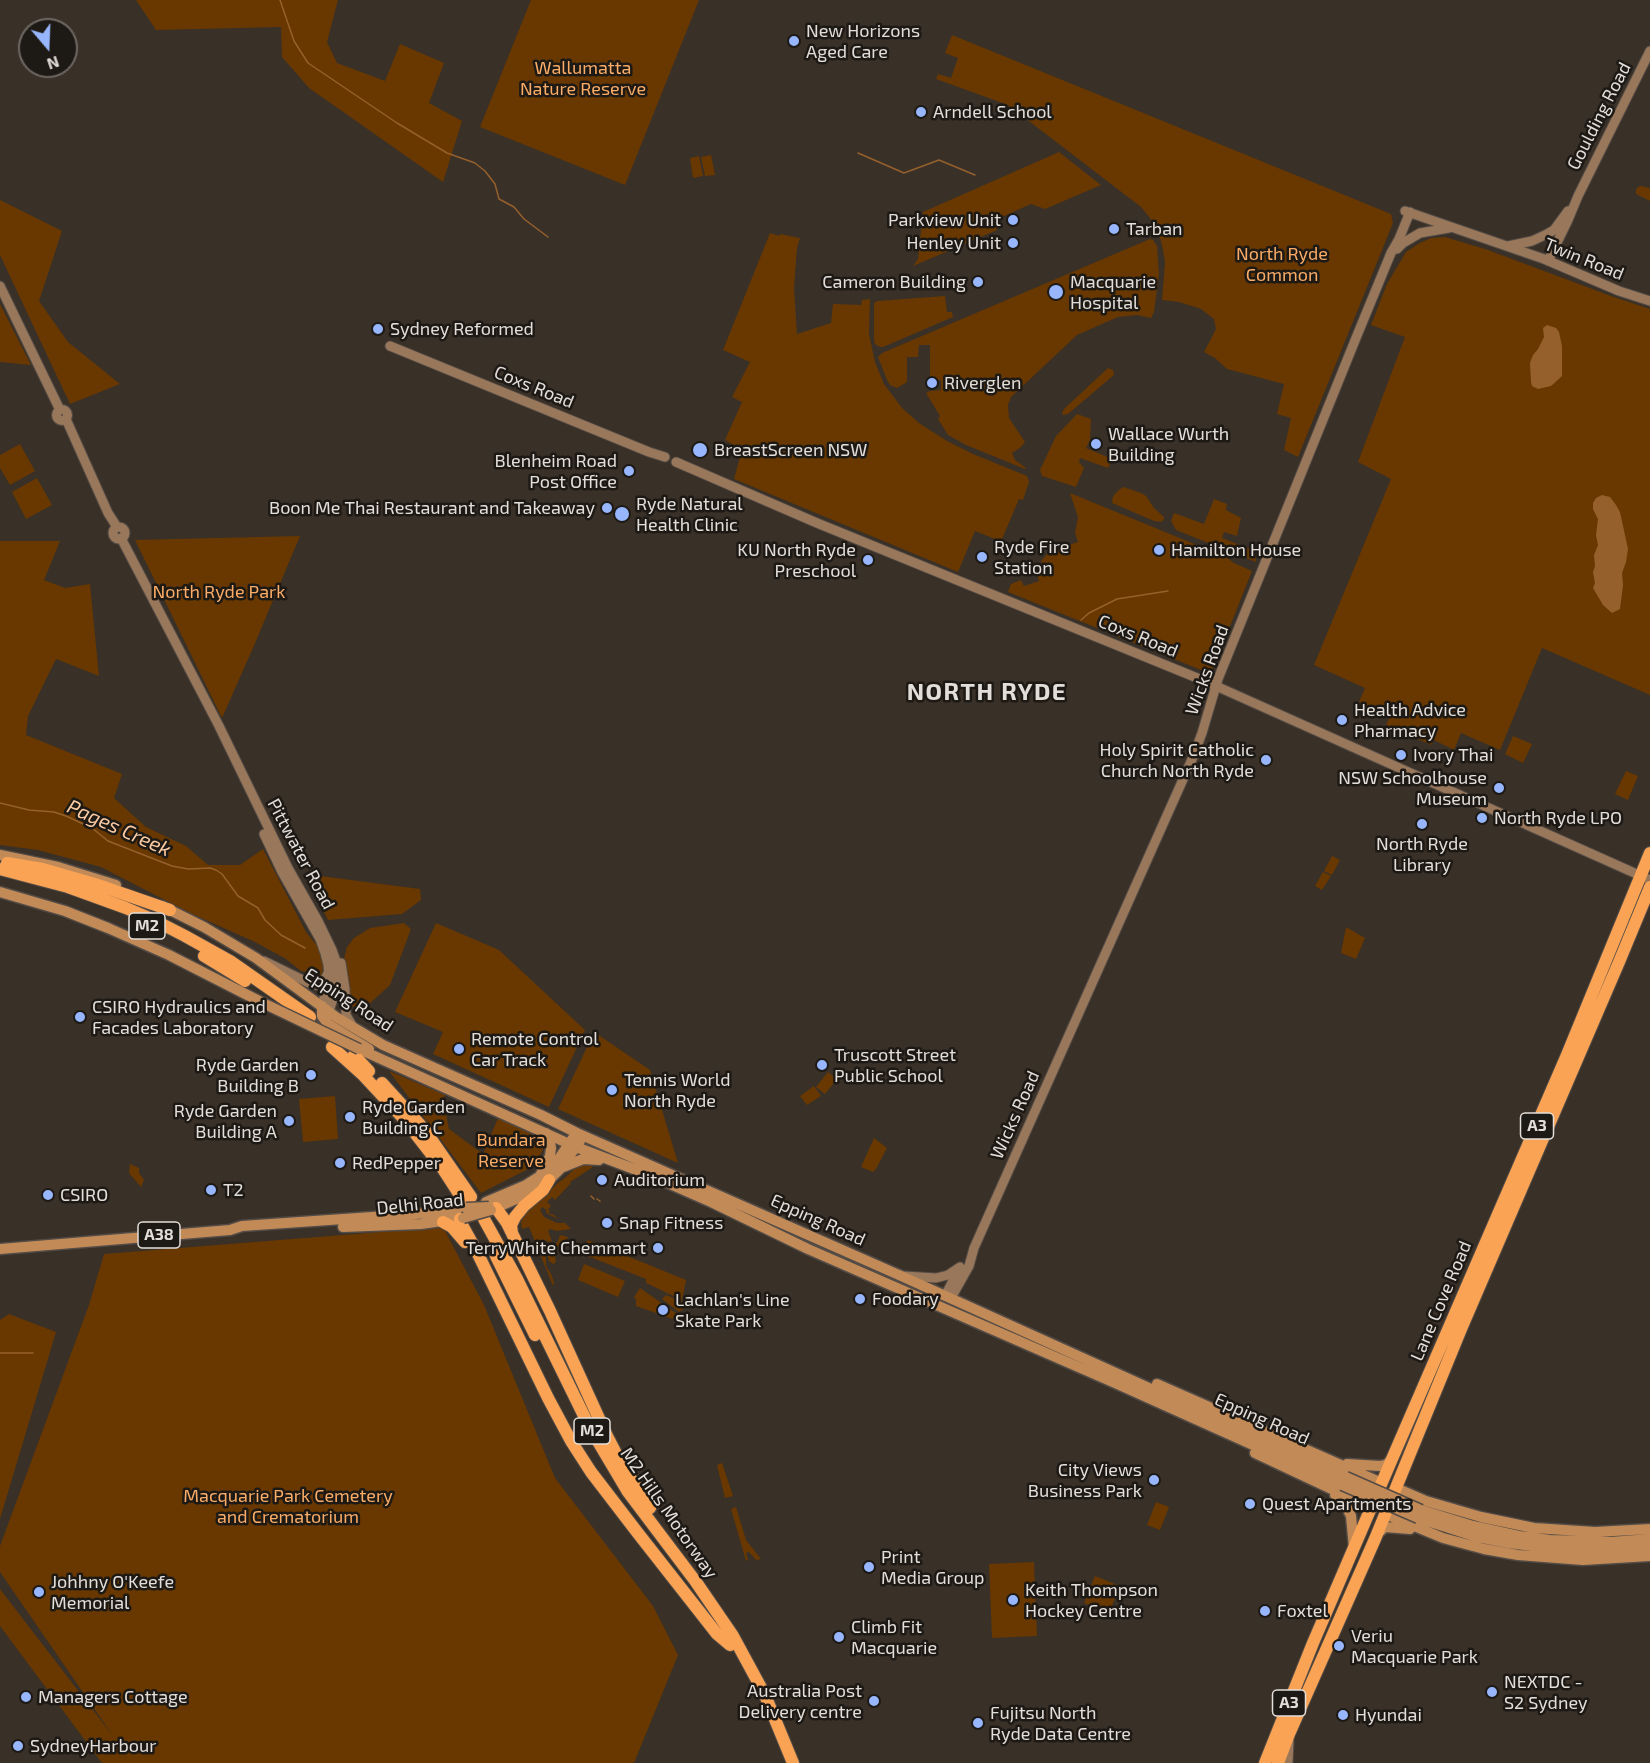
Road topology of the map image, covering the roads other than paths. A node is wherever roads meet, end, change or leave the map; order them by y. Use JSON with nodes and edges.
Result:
{"nodes":[{"id":1,"x":1650,"y":51,"type":"edge"},
{"id":2,"x":1578,"y":196,"type":"junction"},
{"id":3,"x":1407,"y":212,"type":"joint"},
{"id":4,"x":1563,"y":218,"type":"junction"},
{"id":5,"x":1454,"y":228,"type":"junction"},
{"id":6,"x":1539,"y":239,"type":"joint"},
{"id":7,"x":1505,"y":246,"type":"junction"},
{"id":8,"x":1389,"y":257,"type":"junction"},
{"id":9,"x":1546,"y":260,"type":"junction"},
{"id":10,"x":0,"y":286,"type":"edge"},
{"id":11,"x":1650,"y":301,"type":"edge"},
{"id":12,"x":390,"y":346,"type":"dead end"},
{"id":13,"x":1216,"y":686,"type":"junction"},
{"id":14,"x":1650,"y":853,"type":"edge"},
{"id":15,"x":0,"y":855,"type":"edge"},
{"id":16,"x":0,"y":862,"type":"edge"},
{"id":17,"x":0,"y":869,"type":"edge"},
{"id":18,"x":0,"y":877,"type":"edge"},
{"id":19,"x":1645,"y":878,"type":"edge"},
{"id":20,"x":1650,"y":887,"type":"edge"},
{"id":21,"x":0,"y":892,"type":"edge"},
{"id":22,"x":170,"y":910,"type":"junction"},
{"id":23,"x":321,"y":933,"type":"junction"},
{"id":24,"x":332,"y":950,"type":"junction"},
{"id":25,"x":256,"y":958,"type":"junction"},
{"id":26,"x":329,"y":971,"type":"junction"},
{"id":27,"x":281,"y":1005,"type":"dead end"},
{"id":28,"x":319,"y":1016,"type":"junction"},
{"id":29,"x":355,"y":1029,"type":"junction"},
{"id":30,"x":332,"y":1047,"type":"dead end"},
{"id":31,"x":356,"y":1052,"type":"junction"},
{"id":32,"x":395,"y":1064,"type":"junction"},
{"id":33,"x":546,"y":1133,"type":"junction"},
{"id":34,"x":580,"y":1134,"type":"junction"},
{"id":35,"x":573,"y":1145,"type":"junction"},
{"id":36,"x":611,"y":1160,"type":"junction"},
{"id":37,"x":560,"y":1169,"type":"junction"},
{"id":38,"x":544,"y":1179,"type":"junction"},
{"id":39,"x":463,"y":1209,"type":"junction"},
{"id":40,"x":487,"y":1211,"type":"junction"},
{"id":41,"x":443,"y":1222,"type":"junction"},
{"id":42,"x":230,"y":1230,"type":"junction"},
{"id":43,"x":512,"y":1234,"type":"junction"},
{"id":44,"x":0,"y":1249,"type":"edge"},
{"id":45,"x":970,"y":1259,"type":"junction"},
{"id":46,"x":960,"y":1267,"type":"junction"},
{"id":47,"x":899,"y":1275,"type":"junction"},
{"id":48,"x":493,"y":1286,"type":"junction"},
{"id":49,"x":948,"y":1297,"type":"junction"},
{"id":50,"x":942,"y":1308,"type":"junction"},
{"id":51,"x":1073,"y":1354,"type":"junction"},
{"id":52,"x":1114,"y":1383,"type":"junction"},
{"id":53,"x":1392,"y":1459,"type":"junction"},
{"id":54,"x":1338,"y":1463,"type":"junction"},
{"id":55,"x":1358,"y":1472,"type":"junction"},
{"id":56,"x":1401,"y":1474,"type":"junction"},
{"id":57,"x":1382,"y":1482,"type":"junction"},
{"id":58,"x":1344,"y":1486,"type":"junction"},
{"id":59,"x":1396,"y":1488,"type":"junction"},
{"id":60,"x":1328,"y":1489,"type":"junction"},
{"id":61,"x":1414,"y":1496,"type":"junction"},
{"id":62,"x":1372,"y":1508,"type":"junction"},
{"id":63,"x":1419,"y":1513,"type":"junction"},
{"id":64,"x":1385,"y":1514,"type":"junction"},
{"id":65,"x":1650,"y":1529,"type":"edge"},
{"id":66,"x":1425,"y":1531,"type":"junction"},
{"id":67,"x":1375,"y":1539,"type":"junction"},
{"id":68,"x":1650,"y":1539,"type":"edge"},
{"id":69,"x":1650,"y":1548,"type":"edge"},
{"id":70,"x":1354,"y":1550,"type":"junction"},
{"id":71,"x":1650,"y":1556,"type":"edge"},
{"id":72,"x":727,"y":1627,"type":"junction"},
{"id":73,"x":730,"y":1645,"type":"junction"},
{"id":74,"x":763,"y":1699,"type":"junction"},
{"id":75,"x":773,"y":1723,"type":"junction"},
{"id":76,"x":1289,"y":1734,"type":"junction"},
{"id":77,"x":786,"y":1763,"type":"edge"},
{"id":78,"x":793,"y":1763,"type":"edge"},
{"id":79,"x":1265,"y":1763,"type":"edge"},
{"id":80,"x":1278,"y":1763,"type":"edge"},
{"id":81,"x":1288,"y":1763,"type":"edge"}],
"edges":[{"from":1,"to":2,"type":"main road","name":"Goulding Road"},
{"from":2,"to":4,"type":"main road","name":"Goulding Road"},
{"from":2,"to":9,"type":"main road","name":"Goulding Road"},
{"from":3,"to":5,"type":"main road","name":"Twin Road"},
{"from":3,"to":8,"type":"main road","name":"Wicks Road"},
{"from":4,"to":6,"type":"main road","name":"Goulding Road"},
{"from":4,"to":9,"type":"main road"},
{"from":5,"to":7,"type":"main road","name":"Twin Road"},
{"from":5,"to":8,"type":"main road"},
{"from":6,"to":7,"type":"main road","name":"Twin Road"},
{"from":7,"to":9,"type":"main road","name":"Twin Road"},
{"from":8,"to":13,"type":"main road","name":"Wicks Road"},
{"from":9,"to":11,"type":"main road","name":"Twin Road"},
{"from":10,"to":23,"type":"main road","name":"Pittwater Road"},
{"from":12,"to":13,"type":"main road","name":"Coxs Road"},
{"from":13,"to":19,"type":"main road","name":"Coxs Road"},
{"from":13,"to":45,"type":"main road","name":"Wicks Road"},
{"from":14,"to":19,"type":"highway","name":"Lane Cove Road","number":"A3"},
{"from":15,"to":22,"type":"main road","name":"Epping Road"},
{"from":16,"to":22,"type":"highway","number":"M2"},
{"from":17,"to":28,"type":"highway","number":"M2"},
{"from":18,"to":27,"type":"highway","number":"M2"},
{"from":19,"to":53,"type":"highway","name":"Lane Cove Road","number":"A3"},
{"from":20,"to":56,"type":"highway","name":"Lane Cove Road","number":"A3"},
{"from":21,"to":28,"type":"main road","name":"Epping Road","bridge":true},
{"from":22,"to":25,"type":"main road","name":"Epping Road"},
{"from":23,"to":24,"type":"main road","name":"Pittwater Road"},
{"from":23,"to":26,"type":"main road","name":"Pittwater Road"},
{"from":24,"to":28,"type":"main road","name":"Pittwater Road"},
{"from":24,"to":29,"type":"main road"},
{"from":25,"to":26,"type":"main road"},
{"from":25,"to":28,"type":"main road","name":"Epping Road"},
{"from":26,"to":28,"type":"main road","name":"Pittwater Road"},
{"from":28,"to":29,"type":"main road","name":"Epping Road"},
{"from":28,"to":31,"type":"main road","name":"Epping Road","bridge":true},
{"from":28,"to":32,"type":"main road"},
{"from":29,"to":34,"type":"main road","name":"Epping Road"},
{"from":30,"to":39,"type":"highway"},
{"from":31,"to":32,"type":"main road","name":"Epping Road"},
{"from":31,"to":39,"type":"highway"},
{"from":32,"to":33,"type":"main road","name":"Epping Road"},
{"from":33,"to":35,"type":"main road","name":"Epping Road"},
{"from":33,"to":38,"type":"main road"},
{"from":34,"to":35,"type":"main road","name":"Delhi Road"},
{"from":34,"to":47,"type":"main road","name":"Epping Road"},
{"from":35,"to":36,"type":"main road","name":"Epping Road"},
{"from":35,"to":37,"type":"main road","name":"Delhi Road"},
{"from":35,"to":38,"type":"main road","name":"Delhi Road"},
{"from":36,"to":37,"type":"main road"},
{"from":36,"to":50,"type":"main road","name":"Epping Road"},
{"from":37,"to":38,"type":"main road","name":"Delhi Road"},
{"from":38,"to":40,"type":"main road","name":"Delhi Road"},
{"from":38,"to":43,"type":"highway"},
{"from":39,"to":40,"type":"main road","name":"Delhi Road","bridge":true},
{"from":39,"to":41,"type":"main road","name":"Delhi Road","number":"A38"},
{"from":39,"to":42,"type":"main road","name":"Delhi Road","number":"A38"},
{"from":39,"to":48,"type":"highway"},
{"from":40,"to":43,"type":"highway"},
{"from":40,"to":72,"type":"highway","name":"M2 Hills Motorway","number":"M2"},
{"from":40,"to":73,"type":"highway","name":"M2 Hills Motorway","number":"M2"},
{"from":41,"to":42,"type":"main road","name":"Delhi Road","number":"A38"},
{"from":41,"to":48,"type":"highway"},
{"from":42,"to":44,"type":"main road","name":"Delhi Road","number":"A38"},
{"from":43,"to":72,"type":"highway"},
{"from":45,"to":46,"type":"main road","name":"Wicks Road"},
{"from":45,"to":49,"type":"main road","name":"Wicks Road"},
{"from":46,"to":47,"type":"main road"},
{"from":46,"to":49,"type":"main road","name":"Wicks Road"},
{"from":47,"to":49,"type":"main road","name":"Epping Road"},
{"from":48,"to":73,"type":"highway"},
{"from":49,"to":50,"type":"main road","name":"Wicks Road"},
{"from":49,"to":51,"type":"main road","name":"Epping Road"},
{"from":50,"to":52,"type":"main road","name":"Epping Road"},
{"from":51,"to":54,"type":"main road"},
{"from":51,"to":58,"type":"main road","name":"Epping Road"},
{"from":52,"to":58,"type":"main road","name":"Epping Road"},
{"from":52,"to":60,"type":"main road"},
{"from":53,"to":54,"type":"main road"},
{"from":53,"to":57,"type":"highway","name":"Lane Cove Road","number":"A3"},
{"from":54,"to":55,"type":"main road"},
{"from":55,"to":57,"type":"main road"},
{"from":55,"to":58,"type":"main road"},
{"from":56,"to":59,"type":"highway","name":"Lane Cove Road","number":"A3"},
{"from":56,"to":61,"type":"main road"},
{"from":57,"to":59,"type":"highway"},
{"from":57,"to":62,"type":"highway","name":"Lane Cove Road","number":"A3"},
{"from":58,"to":60,"type":"main road"},
{"from":58,"to":62,"type":"main road"},
{"from":58,"to":63,"type":"main road","name":"Epping Road","bridge":true},
{"from":59,"to":61,"type":"main road"},
{"from":59,"to":64,"type":"highway","name":"Lane Cove Road","number":"A3"},
{"from":60,"to":70,"type":"main road"},
{"from":61,"to":63,"type":"main road"},
{"from":62,"to":64,"type":"highway"},
{"from":62,"to":70,"type":"highway","name":"Lane Cove Road","number":"A3"},
{"from":63,"to":64,"type":"main road"},
{"from":63,"to":65,"type":"main road"},
{"from":63,"to":66,"type":"main road"},
{"from":63,"to":68,"type":"main road","name":"Epping Road"},
{"from":63,"to":69,"type":"main road","name":"Epping Road"},
{"from":64,"to":67,"type":"highway","name":"Lane Cove Road","number":"A3"},
{"from":66,"to":67,"type":"main road"},
{"from":66,"to":71,"type":"main road"},
{"from":67,"to":76,"type":"highway","name":"Lane Cove Road","number":"A3"},
{"from":70,"to":79,"type":"highway","name":"Lane Cove Road","number":"A3"},
{"from":72,"to":74,"type":"highway","name":"M2 Hills Motorway","number":"M2"},
{"from":73,"to":74,"type":"highway","name":"M2 Hills Motorway","number":"M2"},
{"from":74,"to":75,"type":"highway","name":"M2 Hills Motorway","number":"M2"},
{"from":75,"to":77,"type":"highway","name":"M2 Hills Motorway","number":"M2"},
{"from":75,"to":78,"type":"highway","name":"M2 Hills Motorway","number":"M2"},
{"from":76,"to":80,"type":"highway","name":"Lane Cove Road","number":"A3"},
{"from":76,"to":81,"type":"main road"}]}
